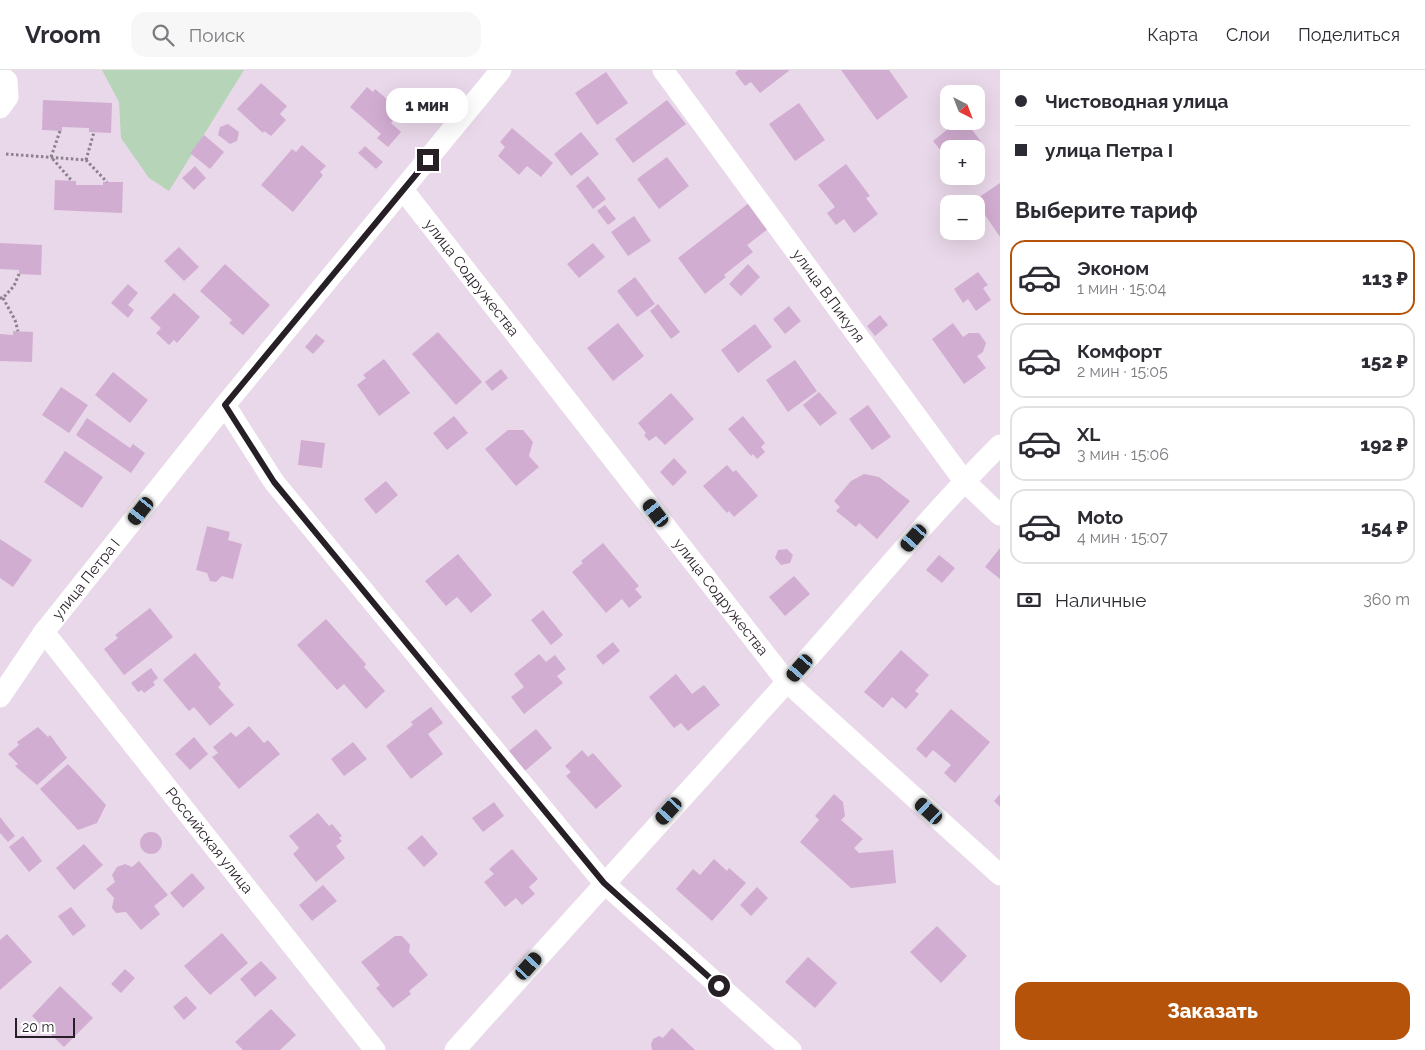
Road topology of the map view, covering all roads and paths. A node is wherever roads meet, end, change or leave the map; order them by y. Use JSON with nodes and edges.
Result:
{"nodes":[{"id":1,"x":501,"y":70,"type":"edge"},
{"id":2,"x":663,"y":70,"type":"edge"},
{"id":3,"x":0,"y":75,"type":"edge"},
{"id":4,"x":4,"y":103,"type":"edge"},
{"id":5,"x":60,"y":131,"type":"dead end"},
{"id":6,"x":94,"y":132,"type":"dead end"},
{"id":7,"x":6,"y":154,"type":"dead end"},
{"id":8,"x":51,"y":157,"type":"junction"},
{"id":9,"x":86,"y":160,"type":"junction"},
{"id":10,"x":72,"y":180,"type":"dead end"},
{"id":11,"x":107,"y":182,"type":"dead end"},
{"id":12,"x":404,"y":191,"type":"junction"},
{"id":13,"x":19,"y":274,"type":"dead end"},
{"id":14,"x":2,"y":298,"type":"edge"},
{"id":15,"x":18,"y":331,"type":"dead end"},
{"id":16,"x":225,"y":405,"type":"junction"},
{"id":17,"x":1000,"y":445,"type":"edge"},
{"id":18,"x":964,"y":481,"type":"junction"},
{"id":19,"x":1000,"y":515,"type":"edge"},
{"id":20,"x":44,"y":632,"type":"junction"},
{"id":21,"x":787,"y":682,"type":"junction"},
{"id":22,"x":0,"y":697,"type":"edge"},
{"id":23,"x":1000,"y":875,"type":"edge"},
{"id":24,"x":604,"y":883,"type":"junction"},
{"id":25,"x":374,"y":1050,"type":"edge"},
{"id":26,"x":455,"y":1050,"type":"edge"},
{"id":27,"x":791,"y":1050,"type":"edge"}],
"edges":[{"from":1,"to":12,"type":"street","name":"улица Петра I"},
{"from":2,"to":18,"type":"street","name":"улица В.Пикуля"},
{"from":3,"to":4,"type":"street"},
{"from":5,"to":8,"type":"path"},
{"from":6,"to":9,"type":"path"},
{"from":7,"to":8,"type":"path"},
{"from":8,"to":9,"type":"path"},
{"from":8,"to":10,"type":"path"},
{"from":9,"to":11,"type":"path"},
{"from":12,"to":16,"type":"street","name":"улица Петра I"},
{"from":12,"to":21,"type":"street","name":"улица Содружества"},
{"from":13,"to":14,"type":"path"},
{"from":14,"to":15,"type":"path"},
{"from":16,"to":20,"type":"street","name":"улица Петра I"},
{"from":16,"to":24,"type":"street"},
{"from":17,"to":18,"type":"street"},
{"from":18,"to":19,"type":"street","name":"улица В.Пикуля"},
{"from":18,"to":21,"type":"street"},
{"from":20,"to":22,"type":"street","name":"улица Петра I"},
{"from":20,"to":25,"type":"street","name":"Российская улица"},
{"from":21,"to":23,"type":"street","name":"улица Содружества"},
{"from":21,"to":24,"type":"street"},
{"from":24,"to":26,"type":"street"},
{"from":24,"to":27,"type":"street"}]}
